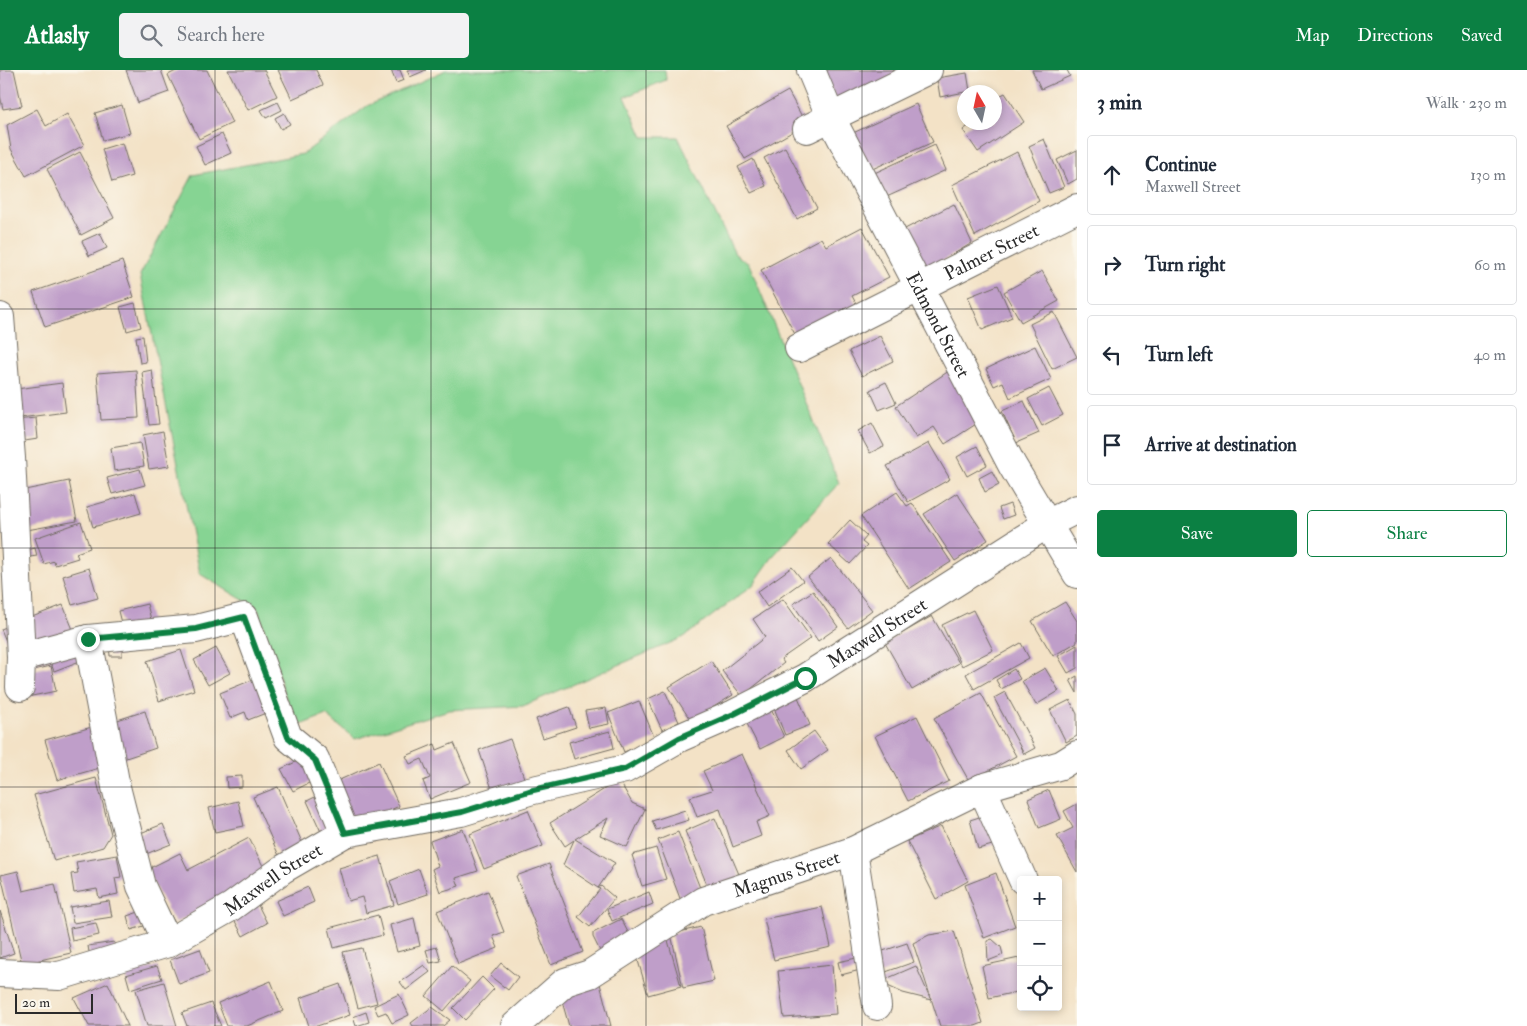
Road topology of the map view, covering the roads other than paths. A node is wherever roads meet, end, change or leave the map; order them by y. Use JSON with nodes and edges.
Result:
{"nodes":[{"id":1,"x":812,"y":70,"type":"edge"},
{"id":2,"x":928,"y":70,"type":"edge"},
{"id":3,"x":819,"y":123,"type":"junction"},
{"id":4,"x":1077,"y":208,"type":"edge"},
{"id":5,"x":920,"y":287,"type":"junction"},
{"id":6,"x":0,"y":317,"type":"edge"},
{"id":7,"x":799,"y":348,"type":"dead end"},
{"id":8,"x":1077,"y":509,"type":"edge"},
{"id":9,"x":1047,"y":524,"type":"junction"},
{"id":10,"x":1077,"y":574,"type":"edge"},
{"id":11,"x":88,"y":639,"type":"junction"},
{"id":12,"x":21,"y":657,"type":"junction"},
{"id":13,"x":20,"y":687,"type":"dead end"},
{"id":14,"x":1077,"y":755,"type":"edge"},
{"id":15,"x":982,"y":788,"type":"junction"},
{"id":16,"x":345,"y":833,"type":"junction"},
{"id":17,"x":854,"y":852,"type":"junction"},
{"id":18,"x":1021,"y":876,"type":"edge"},
{"id":19,"x":168,"y":943,"type":"junction"},
{"id":20,"x":0,"y":973,"type":"edge"},
{"id":21,"x":878,"y":1006,"type":"dead end"},
{"id":22,"x":515,"y":1026,"type":"edge"}],
"edges":[{"from":1,"to":3,"type":"street","name":"Edmond Street"},
{"from":2,"to":3,"type":"street"},
{"from":3,"to":5,"type":"street","name":"Edmond Street"},
{"from":4,"to":5,"type":"street","name":"Palmer Street"},
{"from":5,"to":7,"type":"street","name":"Palmer Street"},
{"from":5,"to":9,"type":"street","name":"Edmond Street"},
{"from":6,"to":12,"type":"street"},
{"from":8,"to":9,"type":"street","name":"Maxwell Street"},
{"from":9,"to":10,"type":"street","name":"Edmond Street"},
{"from":9,"to":16,"type":"street","name":"Maxwell Street"},
{"from":11,"to":12,"type":"street"},
{"from":11,"to":16,"type":"street"},
{"from":11,"to":19,"type":"street"},
{"from":12,"to":13,"type":"street"},
{"from":14,"to":15,"type":"street","name":"Magnus Street"},
{"from":15,"to":17,"type":"street","name":"Magnus Street"},
{"from":15,"to":18,"type":"street"},
{"from":16,"to":19,"type":"street","name":"Maxwell Street"},
{"from":17,"to":21,"type":"street"},
{"from":17,"to":22,"type":"street","name":"Magnus Street"},
{"from":19,"to":20,"type":"street","name":"Maxwell Street"}]}
